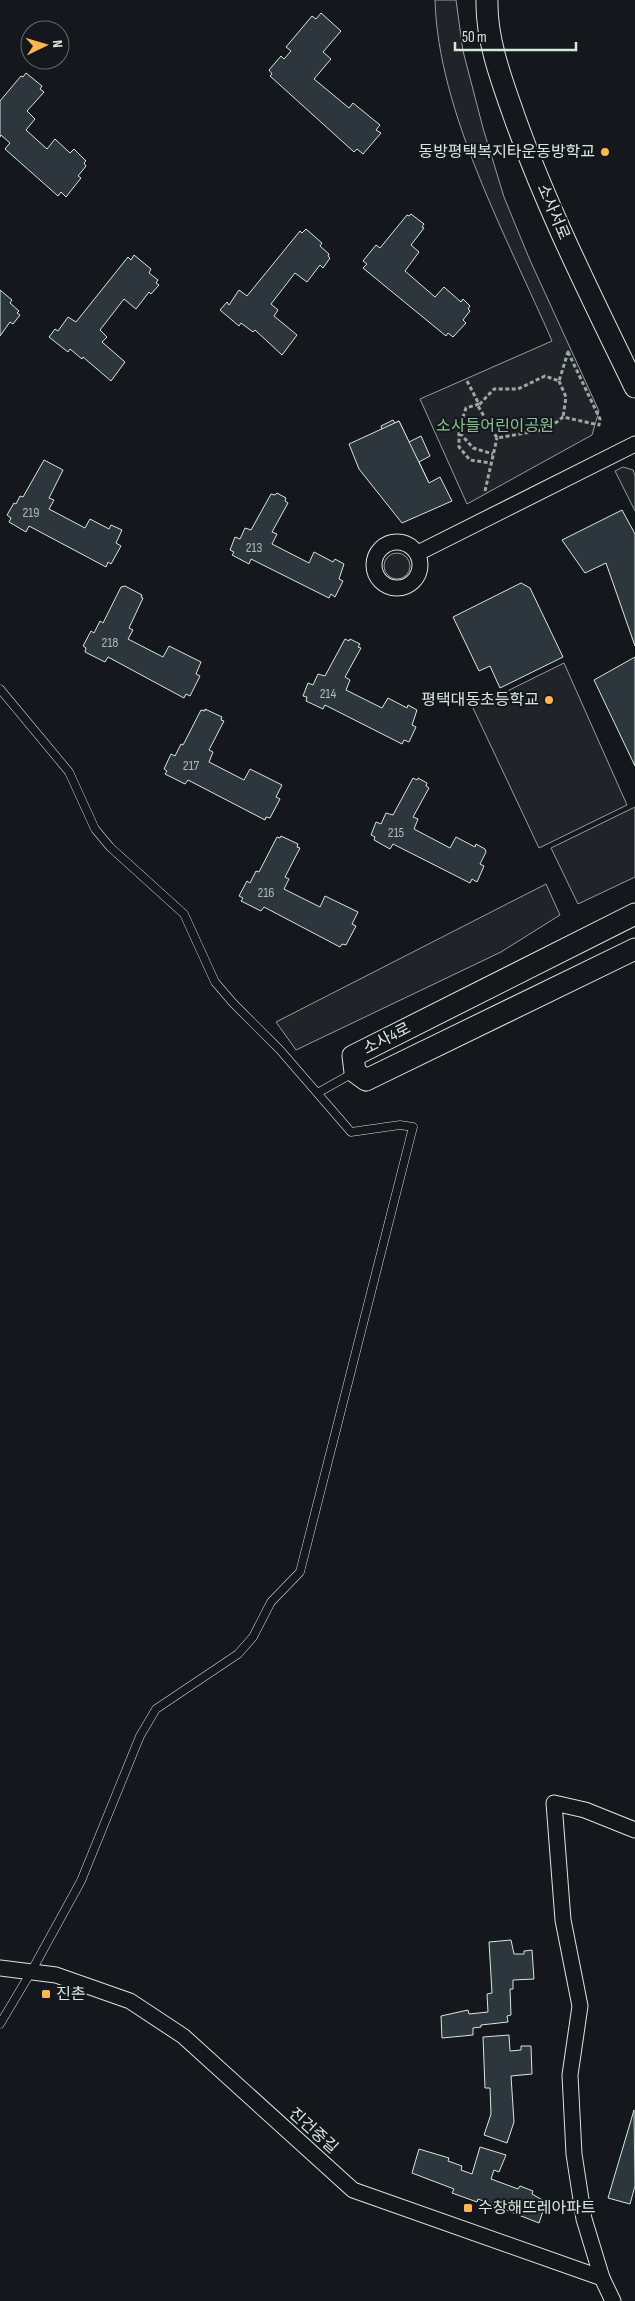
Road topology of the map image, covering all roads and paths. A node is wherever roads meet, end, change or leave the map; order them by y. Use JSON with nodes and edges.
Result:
{"nodes":[{"id":1,"x":486,"y":0,"type":"edge"},
{"id":2,"x":466,"y":381,"type":"dead end"},
{"id":3,"x":559,"y":381,"type":"junction"},
{"id":4,"x":635,"y":387,"type":"edge"},
{"id":5,"x":479,"y":404,"type":"junction"},
{"id":6,"x":563,"y":417,"type":"junction"},
{"id":7,"x":459,"y":432,"type":"junction"},
{"id":8,"x":497,"y":438,"type":"junction"},
{"id":9,"x":635,"y":444,"type":"edge"},
{"id":10,"x":493,"y":454,"type":"junction"},
{"id":11,"x":491,"y":463,"type":"junction"},
{"id":12,"x":484,"y":490,"type":"dead end"},
{"id":13,"x":418,"y":553,"type":"dead end"},
{"id":14,"x":0,"y":689,"type":"edge"},
{"id":15,"x":635,"y":914,"type":"edge"},
{"id":16,"x":635,"y":949,"type":"edge"},
{"id":17,"x":355,"y":1072,"type":"junction"},
{"id":18,"x":321,"y":1092,"type":"dead end"},
{"id":19,"x":635,"y":1830,"type":"edge"},
{"id":20,"x":0,"y":1968,"type":"edge"},
{"id":21,"x":31,"y":1972,"type":"junction"},
{"id":22,"x":0,"y":2024,"type":"edge"},
{"id":23,"x":602,"y":2278,"type":"junction"},
{"id":24,"x":613,"y":2301,"type":"edge"}],
"edges":[{"from":1,"to":4,"type":"main road","name":"소사서로"},
{"from":2,"to":5,"type":"path"},
{"from":3,"to":5,"type":"path"},
{"from":3,"to":6,"type":"path"},
{"from":3,"to":6,"type":"path"},
{"from":5,"to":7,"type":"path"},
{"from":5,"to":8,"type":"path"},
{"from":6,"to":8,"type":"path"},
{"from":7,"to":10,"type":"path"},
{"from":7,"to":11,"type":"path"},
{"from":8,"to":10,"type":"path"},
{"from":9,"to":13,"type":"street"},
{"from":10,"to":11,"type":"path"},
{"from":11,"to":12,"type":"path"},
{"from":14,"to":21,"type":"lane"},
{"from":15,"to":17,"type":"main road","name":"소사4로"},
{"from":16,"to":17,"type":"main road","name":"소사4로"},
{"from":17,"to":18,"type":"lane"},
{"from":19,"to":23,"type":"street"},
{"from":20,"to":21,"type":"street","name":"진건중길"},
{"from":21,"to":22,"type":"lane"},
{"from":21,"to":23,"type":"street","name":"진건중길"},
{"from":23,"to":24,"type":"street"}]}
